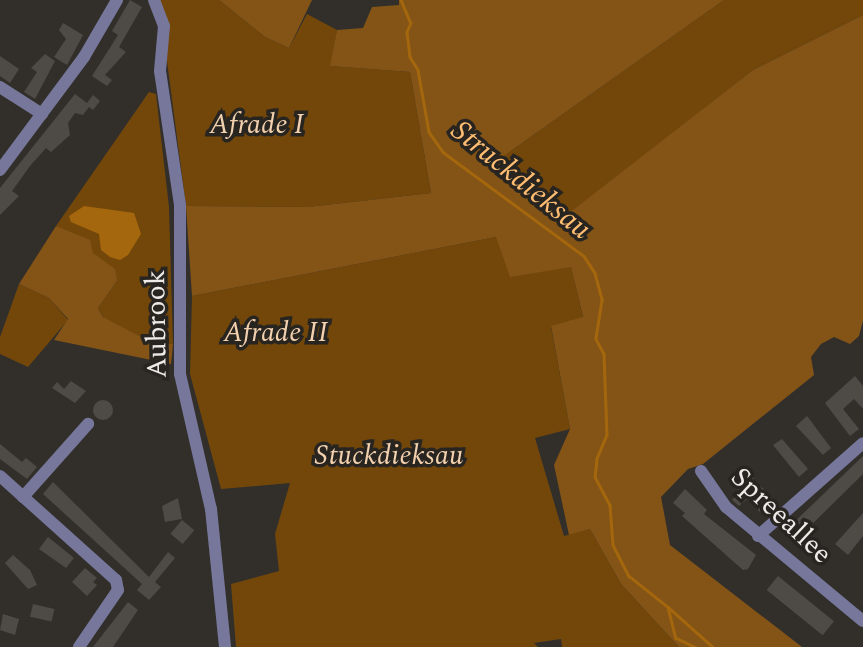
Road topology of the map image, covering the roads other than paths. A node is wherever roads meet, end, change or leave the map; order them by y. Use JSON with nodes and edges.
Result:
{"nodes":[{"id":1,"x":117,"y":0,"type":"edge"},
{"id":2,"x":154,"y":0,"type":"edge"},
{"id":3,"x":0,"y":86,"type":"edge"},
{"id":4,"x":42,"y":114,"type":"junction"},
{"id":5,"x":0,"y":170,"type":"edge"},
{"id":6,"x":88,"y":424,"type":"dead end"},
{"id":7,"x":863,"y":443,"type":"edge"},
{"id":8,"x":701,"y":471,"type":"dead end"},
{"id":9,"x":0,"y":476,"type":"edge"},
{"id":10,"x":23,"y":497,"type":"junction"},
{"id":11,"x":758,"y":536,"type":"junction"},
{"id":12,"x":863,"y":621,"type":"edge"},
{"id":13,"x":79,"y":647,"type":"edge"},
{"id":14,"x":225,"y":647,"type":"edge"}],
"edges":[{"from":1,"to":4,"type":"street"},
{"from":2,"to":14,"type":"street","name":"Aubrook"},
{"from":3,"to":4,"type":"street"},
{"from":4,"to":5,"type":"street"},
{"from":6,"to":10,"type":"street"},
{"from":7,"to":11,"type":"street"},
{"from":8,"to":11,"type":"street","name":"Spreeallee"},
{"from":9,"to":10,"type":"street"},
{"from":10,"to":13,"type":"street"},
{"from":11,"to":12,"type":"street","name":"Spreeallee"}]}
